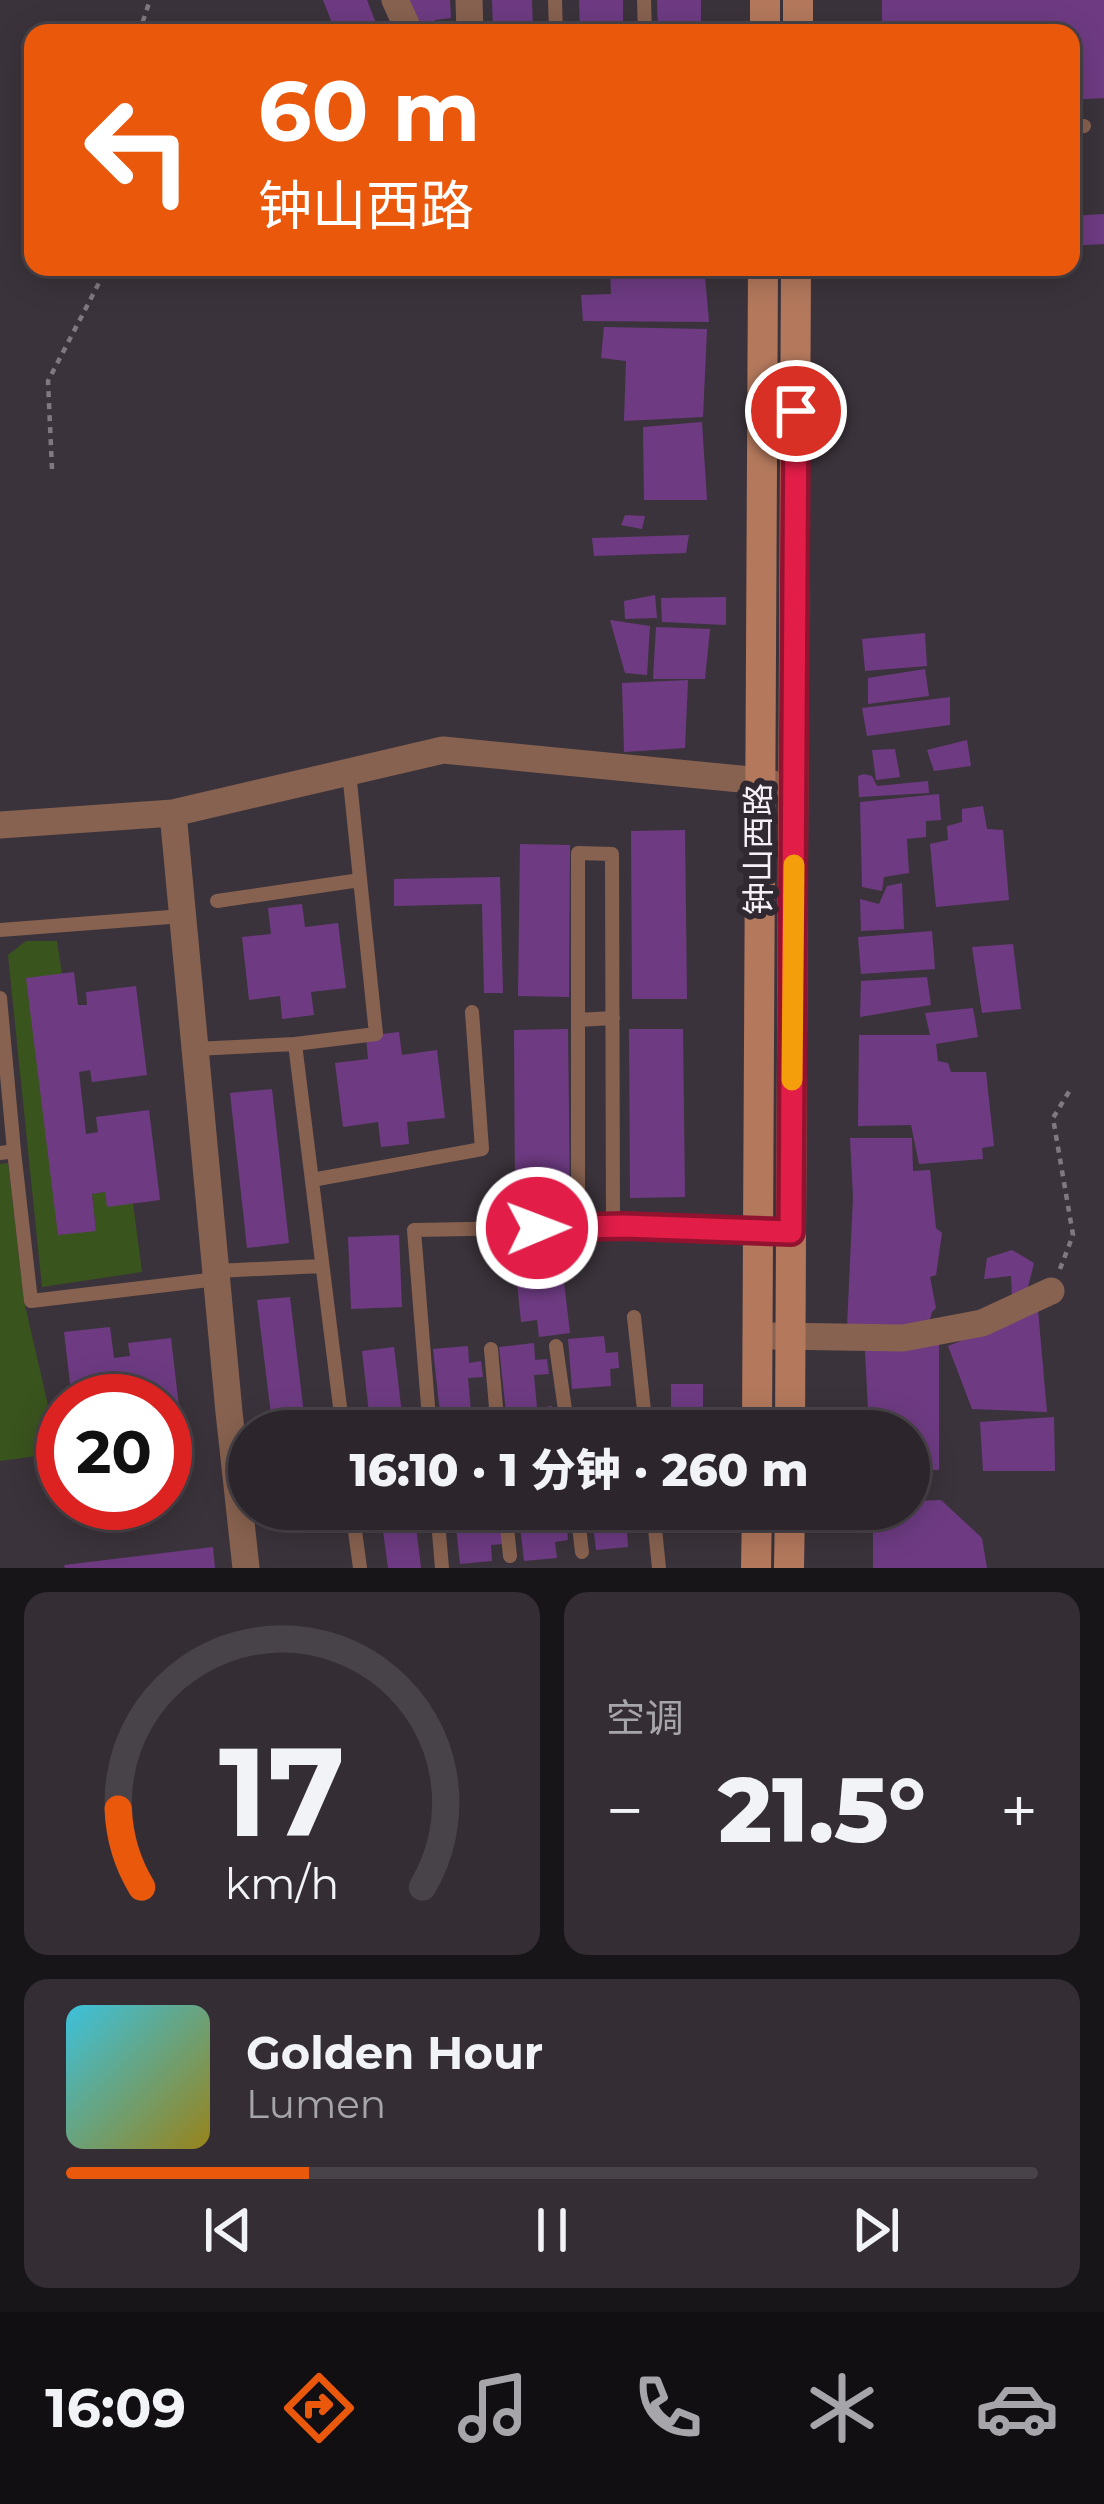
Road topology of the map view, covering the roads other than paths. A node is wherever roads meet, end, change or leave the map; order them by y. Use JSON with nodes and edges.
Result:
{"nodes":[{"id":1,"x":763,"y":276,"type":"edge"},
{"id":2,"x":796,"y":276,"type":"edge"},
{"id":3,"x":349,"y":772,"type":"junction"},
{"id":4,"x":761,"y":781,"type":"junction"},
{"id":5,"x":794,"y":789,"type":"junction"},
{"id":6,"x":173,"y":813,"type":"junction"},
{"id":7,"x":0,"y":825,"type":"edge"},
{"id":8,"x":360,"y":880,"type":"junction"},
{"id":9,"x":218,"y":901,"type":"dead end"},
{"id":10,"x":183,"y":916,"type":"junction"},
{"id":11,"x":0,"y":930,"type":"edge"},
{"id":12,"x":0,"y":998,"type":"edge"},
{"id":13,"x":472,"y":1012,"type":"dead end"},
{"id":14,"x":613,"y":1018,"type":"junction"},
{"id":15,"x":578,"y":1020,"type":"junction"},
{"id":16,"x":295,"y":1044,"type":"junction"},
{"id":17,"x":195,"y":1049,"type":"junction"},
{"id":18,"x":7,"y":1152,"type":"edge"},
{"id":19,"x":312,"y":1180,"type":"junction"},
{"id":20,"x":578,"y":1227,"type":"junction"},
{"id":21,"x":613,"y":1227,"type":"junction"},
{"id":22,"x":759,"y":1229,"type":"junction"},
{"id":23,"x":791,"y":1232,"type":"junction"},
{"id":24,"x":322,"y":1266,"type":"junction"},
{"id":25,"x":216,"y":1275,"type":"junction"},
{"id":26,"x":1051,"y":1291,"type":"road end"},
{"id":27,"x":634,"y":1317,"type":"dead end"},
{"id":28,"x":791,"y":1335,"type":"junction"},
{"id":29,"x":758,"y":1338,"type":"junction"},
{"id":30,"x":556,"y":1346,"type":"dead end"},
{"id":31,"x":490,"y":1349,"type":"dead end"},
{"id":32,"x":340,"y":1410,"type":"edge"},
{"id":33,"x":428,"y":1410,"type":"edge"},
{"id":34,"x":496,"y":1410,"type":"edge"},
{"id":35,"x":565,"y":1410,"type":"edge"},
{"id":36,"x":640,"y":1410,"type":"edge"},
{"id":37,"x":757,"y":1410,"type":"edge"},
{"id":38,"x":790,"y":1410,"type":"edge"},
{"id":39,"x":355,"y":1530,"type":"edge"},
{"id":40,"x":439,"y":1530,"type":"edge"},
{"id":41,"x":508,"y":1530,"type":"edge"},
{"id":42,"x":579,"y":1530,"type":"edge"},
{"id":43,"x":655,"y":1530,"type":"edge"},
{"id":44,"x":757,"y":1530,"type":"edge"},
{"id":45,"x":790,"y":1530,"type":"edge"},
{"id":46,"x":582,"y":1552,"type":"dead end"},
{"id":47,"x":510,"y":1556,"type":"dead end"},
{"id":48,"x":247,"y":1568,"type":"edge"},
{"id":49,"x":360,"y":1568,"type":"edge"},
{"id":50,"x":442,"y":1568,"type":"edge"},
{"id":51,"x":659,"y":1568,"type":"edge"},
{"id":52,"x":756,"y":1568,"type":"edge"},
{"id":53,"x":789,"y":1568,"type":"edge"}],
"edges":[{"from":1,"to":4,"type":"main road","name":"钟山西路"},
{"from":2,"to":5,"type":"main road","name":"钟山西路"},
{"from":3,"to":4,"type":"street"},
{"from":3,"to":6,"type":"street"},
{"from":3,"to":8,"type":"lane"},
{"from":4,"to":5,"type":"street"},
{"from":4,"to":22,"type":"main road","name":"钟山西路"},
{"from":5,"to":23,"type":"main road","name":"钟山西路"},
{"from":6,"to":7,"type":"street"},
{"from":6,"to":10,"type":"street"},
{"from":8,"to":9,"type":"lane"},
{"from":8,"to":16,"type":"lane"},
{"from":10,"to":11,"type":"lane"},
{"from":10,"to":17,"type":"street"},
{"from":12,"to":18,"type":"lane"},
{"from":13,"to":19,"type":"lane"},
{"from":14,"to":15,"type":"lane"},
{"from":14,"to":15,"type":"lane"},
{"from":14,"to":21,"type":"lane"},
{"from":15,"to":20,"type":"lane"},
{"from":16,"to":17,"type":"lane"},
{"from":16,"to":19,"type":"lane"},
{"from":17,"to":25,"type":"street"},
{"from":18,"to":25,"type":"lane"},
{"from":19,"to":24,"type":"lane"},
{"from":20,"to":21,"type":"lane"},
{"from":20,"to":33,"type":"lane"},
{"from":21,"to":22,"type":"lane"},
{"from":22,"to":23,"type":"lane"},
{"from":22,"to":29,"type":"main road","name":"钟山西路"},
{"from":23,"to":28,"type":"main road","name":"钟山西路"},
{"from":24,"to":25,"type":"lane"},
{"from":24,"to":32,"type":"lane"},
{"from":25,"to":48,"type":"street"},
{"from":26,"to":28,"type":"street"},
{"from":27,"to":36,"type":"lane"},
{"from":28,"to":29,"type":"street"},
{"from":28,"to":38,"type":"main road","name":"钟山西路"},
{"from":29,"to":37,"type":"main road","name":"钟山西路"},
{"from":30,"to":35,"type":"lane"},
{"from":31,"to":34,"type":"lane"},
{"from":39,"to":49,"type":"lane"},
{"from":40,"to":50,"type":"lane"},
{"from":41,"to":47,"type":"lane"},
{"from":42,"to":46,"type":"lane"},
{"from":43,"to":51,"type":"lane"},
{"from":44,"to":52,"type":"main road"},
{"from":45,"to":53,"type":"main road"}]}
